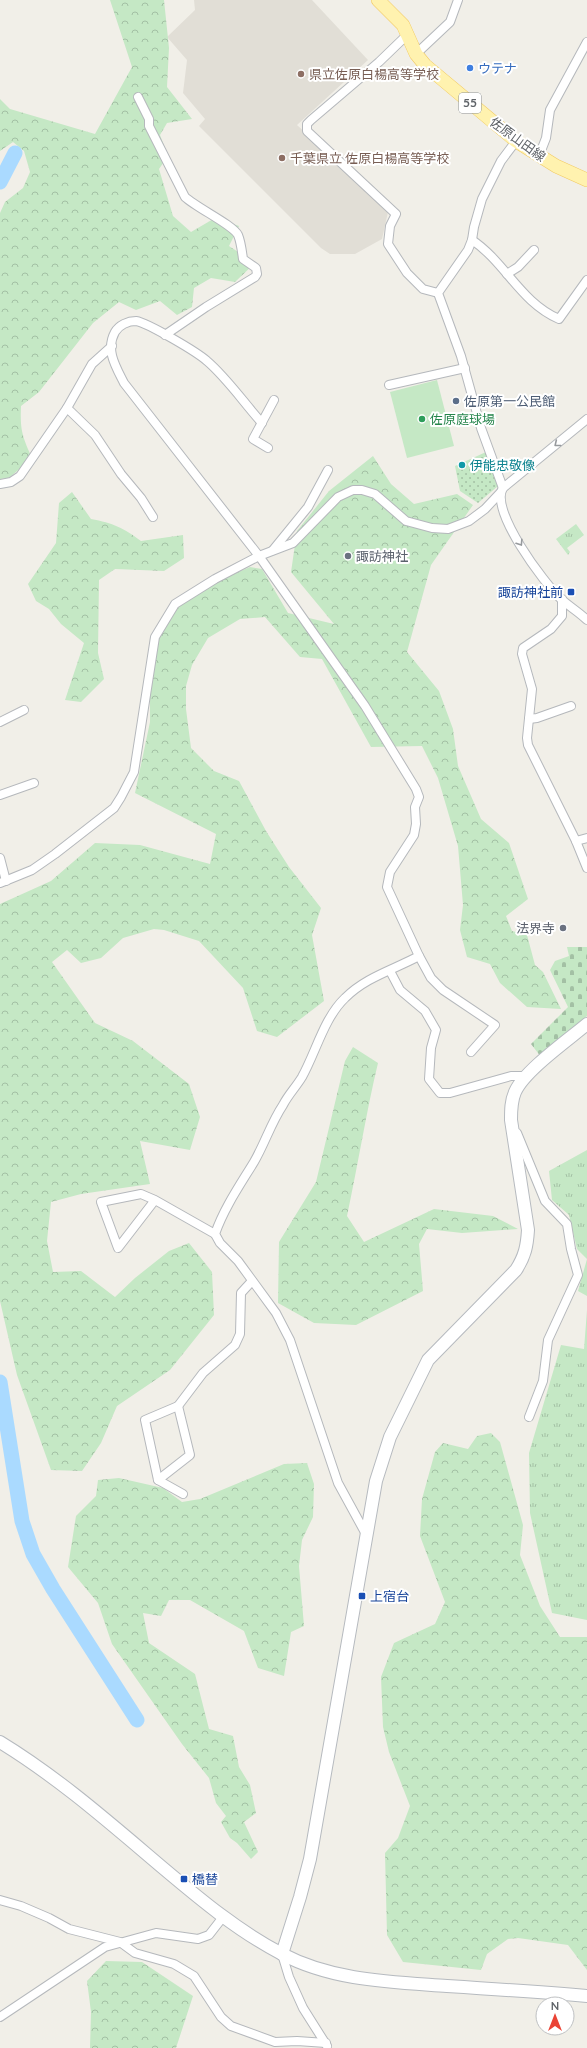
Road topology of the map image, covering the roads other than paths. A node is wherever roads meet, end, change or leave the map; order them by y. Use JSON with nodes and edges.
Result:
{"nodes":[{"id":1,"x":378,"y":0,"type":"edge"},
{"id":2,"x":458,"y":0,"type":"edge"},
{"id":3,"x":407,"y":35,"type":"junction"},
{"id":4,"x":586,"y":48,"type":"edge"},
{"id":5,"x":416,"y":54,"type":"junction"},
{"id":6,"x":138,"y":97,"type":"dead end"},
{"id":7,"x":516,"y":141,"type":"junction"},
{"id":8,"x":539,"y":156,"type":"junction"},
{"id":9,"x":587,"y":180,"type":"edge"},
{"id":10,"x":472,"y":240,"type":"junction"},
{"id":11,"x":534,"y":250,"type":"dead end"},
{"id":12,"x":507,"y":274,"type":"junction"},
{"id":13,"x":587,"y":280,"type":"edge"},
{"id":14,"x":438,"y":293,"type":"junction"},
{"id":15,"x":165,"y":335,"type":"junction"},
{"id":16,"x":112,"y":346,"type":"junction"},
{"id":17,"x":465,"y":368,"type":"junction"},
{"id":18,"x":389,"y":385,"type":"dead end"},
{"id":19,"x":274,"y":400,"type":"dead end"},
{"id":20,"x":67,"y":408,"type":"junction"},
{"id":21,"x":587,"y":419,"type":"edge"},
{"id":22,"x":262,"y":423,"type":"junction"},
{"id":23,"x":268,"y":448,"type":"dead end"},
{"id":24,"x":328,"y":470,"type":"dead end"},
{"id":25,"x":0,"y":484,"type":"edge"},
{"id":26,"x":502,"y":490,"type":"junction"},
{"id":27,"x":153,"y":517,"type":"dead end"},
{"id":28,"x":272,"y":552,"type":"junction"},
{"id":29,"x":259,"y":556,"type":"junction"},
{"id":30,"x":562,"y":599,"type":"junction"},
{"id":31,"x":587,"y":620,"type":"edge"},
{"id":32,"x":571,"y":706,"type":"dead end"},
{"id":33,"x":24,"y":710,"type":"dead end"},
{"id":34,"x":529,"y":719,"type":"junction"},
{"id":35,"x":0,"y":722,"type":"edge"},
{"id":36,"x":34,"y":783,"type":"dead end"},
{"id":37,"x":0,"y":795,"type":"edge"},
{"id":38,"x":587,"y":838,"type":"edge"},
{"id":39,"x":576,"y":841,"type":"junction"},
{"id":40,"x":0,"y":858,"type":"edge"},
{"id":41,"x":587,"y":868,"type":"edge"},
{"id":42,"x":3,"y":882,"type":"edge"},
{"id":43,"x":419,"y":956,"type":"junction"},
{"id":44,"x":390,"y":971,"type":"junction"},
{"id":45,"x":587,"y":1024,"type":"edge"},
{"id":46,"x":471,"y":1052,"type":"dead end"},
{"id":47,"x":527,"y":1076,"type":"junction"},
{"id":48,"x":511,"y":1120,"type":"junction"},
{"id":49,"x":155,"y":1200,"type":"junction"},
{"id":50,"x":215,"y":1234,"type":"junction"},
{"id":51,"x":252,"y":1281,"type":"junction"},
{"id":52,"x":178,"y":1406,"type":"junction"},
{"id":53,"x":529,"y":1417,"type":"dead end"},
{"id":54,"x":158,"y":1480,"type":"junction"},
{"id":55,"x":182,"y":1494,"type":"dead end"},
{"id":56,"x":367,"y":1536,"type":"junction"},
{"id":57,"x":0,"y":1742,"type":"edge"},
{"id":58,"x":0,"y":1900,"type":"edge"},
{"id":59,"x":223,"y":1917,"type":"junction"},
{"id":60,"x":120,"y":1942,"type":"junction"},
{"id":61,"x":282,"y":1954,"type":"junction"},
{"id":62,"x":587,"y":1996,"type":"edge"},
{"id":63,"x":0,"y":2017,"type":"edge"},
{"id":64,"x":326,"y":2046,"type":"edge"}],
"edges":[{"from":1,"to":3,"type":"main road","name":"佐原山田線","number":"55"},
{"from":2,"to":5,"type":"street"},
{"from":3,"to":5,"type":"main road","name":"佐原山田線","number":"55"},
{"from":3,"to":14,"type":"street"},
{"from":4,"to":8,"type":"street"},
{"from":5,"to":7,"type":"main road","name":"佐原山田線","number":"55"},
{"from":6,"to":15,"type":"street"},
{"from":7,"to":8,"type":"main road","name":"佐原山田線","number":"55"},
{"from":7,"to":10,"type":"street"},
{"from":8,"to":9,"type":"main road","name":"佐原山田線","number":"55"},
{"from":10,"to":12,"type":"street"},
{"from":10,"to":14,"type":"street"},
{"from":11,"to":12,"type":"street"},
{"from":12,"to":13,"type":"street"},
{"from":14,"to":17,"type":"street"},
{"from":15,"to":16,"type":"street"},
{"from":15,"to":22,"type":"street"},
{"from":16,"to":20,"type":"street"},
{"from":16,"to":29,"type":"street"},
{"from":17,"to":18,"type":"street"},
{"from":17,"to":26,"type":"street"},
{"from":19,"to":22,"type":"street"},
{"from":20,"to":25,"type":"street"},
{"from":20,"to":27,"type":"street"},
{"from":21,"to":26,"type":"street","one_way":true},
{"from":22,"to":23,"type":"street"},
{"from":24,"to":28,"type":"street"},
{"from":26,"to":28,"type":"street"},
{"from":26,"to":30,"type":"street","one_way":true},
{"from":28,"to":29,"type":"street"},
{"from":29,"to":42,"type":"street"},
{"from":29,"to":43,"type":"street"},
{"from":30,"to":31,"type":"street"},
{"from":30,"to":34,"type":"street"},
{"from":32,"to":34,"type":"street"},
{"from":33,"to":35,"type":"street"},
{"from":34,"to":39,"type":"street"},
{"from":36,"to":37,"type":"street"},
{"from":38,"to":39,"type":"street"},
{"from":39,"to":41,"type":"street"},
{"from":40,"to":42,"type":"street"},
{"from":43,"to":44,"type":"street"},
{"from":43,"to":46,"type":"street"},
{"from":44,"to":47,"type":"street"},
{"from":44,"to":50,"type":"street"},
{"from":45,"to":47,"type":"street"},
{"from":47,"to":48,"type":"street"},
{"from":48,"to":53,"type":"street"},
{"from":48,"to":56,"type":"street"},
{"from":49,"to":49,"type":"street"},
{"from":49,"to":50,"type":"street"},
{"from":50,"to":51,"type":"street"},
{"from":51,"to":52,"type":"street"},
{"from":51,"to":56,"type":"street"},
{"from":52,"to":54,"type":"street"},
{"from":52,"to":54,"type":"street"},
{"from":54,"to":55,"type":"street"},
{"from":56,"to":61,"type":"street"},
{"from":57,"to":59,"type":"street"},
{"from":58,"to":60,"type":"street"},
{"from":59,"to":60,"type":"street"},
{"from":59,"to":61,"type":"street"},
{"from":60,"to":63,"type":"street"},
{"from":60,"to":64,"type":"street"},
{"from":61,"to":62,"type":"street"},
{"from":61,"to":64,"type":"street"}]}
